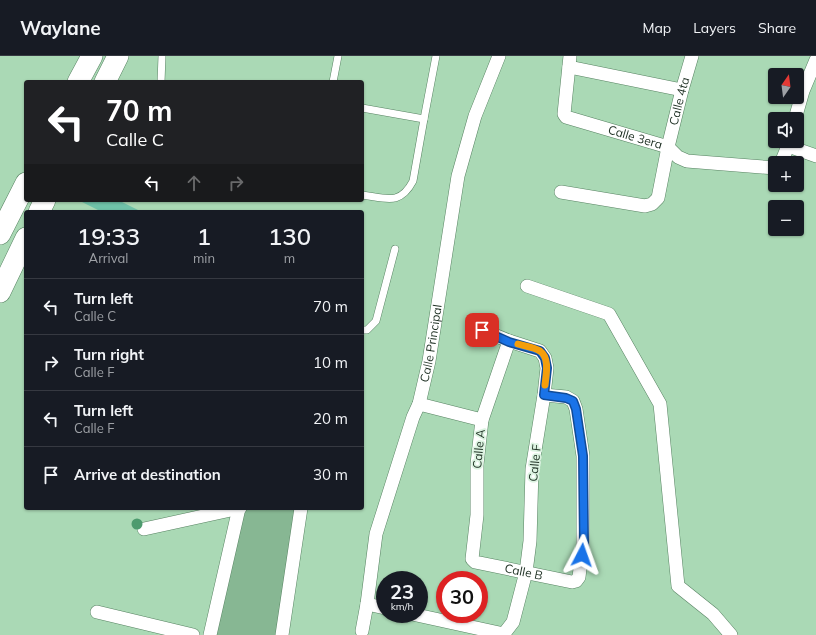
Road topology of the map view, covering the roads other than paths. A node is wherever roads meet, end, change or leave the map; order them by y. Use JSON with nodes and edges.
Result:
{"nodes":[{"id":1,"x":92,"y":56,"type":"edge"},
{"id":2,"x":118,"y":56,"type":"edge"},
{"id":3,"x":162,"y":56,"type":"edge"},
{"id":4,"x":338,"y":56,"type":"edge"},
{"id":5,"x":436,"y":56,"type":"edge"},
{"id":6,"x":499,"y":56,"type":"edge"},
{"id":7,"x":692,"y":56,"type":"edge"},
{"id":8,"x":816,"y":60,"type":"edge"},
{"id":9,"x":570,"y":62,"type":"edge"},
{"id":10,"x":79,"y":80,"type":"edge"},
{"id":11,"x":105,"y":80,"type":"edge"},
{"id":12,"x":160,"y":80,"type":"edge"},
{"id":13,"x":333,"y":80,"type":"edge"},
{"id":14,"x":682,"y":90,"type":"junction"},
{"id":15,"x":364,"y":108,"type":"edge"},
{"id":16,"x":797,"y":112,"type":"edge"},
{"id":17,"x":424,"y":119,"type":"junction"},
{"id":18,"x":668,"y":147,"type":"junction"},
{"id":19,"x":797,"y":148,"type":"edge"},
{"id":20,"x":816,"y":156,"type":"edge"},
{"id":21,"x":768,"y":167,"type":"edge"},
{"id":22,"x":24,"y":187,"type":"edge"},
{"id":23,"x":561,"y":192,"type":"dead end"},
{"id":24,"x":364,"y":195,"type":"edge"},
{"id":25,"x":0,"y":234,"type":"edge"},
{"id":26,"x":23,"y":249,"type":"edge"},
{"id":27,"x":395,"y":249,"type":"dead end"},
{"id":28,"x":527,"y":286,"type":"dead end"},
{"id":29,"x":0,"y":292,"type":"edge"},
{"id":30,"x":364,"y":330,"type":"edge"},
{"id":31,"x":482,"y":330,"type":"dead end"},
{"id":32,"x":509,"y":342,"type":"junction"},
{"id":33,"x":544,"y":395,"type":"junction"},
{"id":34,"x":419,"y":404,"type":"junction"},
{"id":35,"x":482,"y":420,"type":"junction"},
{"id":36,"x":230,"y":510,"type":"edge"},
{"id":37,"x":239,"y":510,"type":"edge"},
{"id":38,"x":301,"y":510,"type":"edge"},
{"id":39,"x":144,"y":529,"type":"dead end"},
{"id":40,"x":473,"y":560,"type":"joint"},
{"id":41,"x":526,"y":572,"type":"junction"},
{"id":42,"x":367,"y":604,"type":"junction"},
{"id":43,"x":376,"y":606,"type":"edge"},
{"id":44,"x":97,"y":612,"type":"dead end"},
{"id":45,"x":428,"y":619,"type":"edge"},
{"id":46,"x":460,"y":630,"type":"edge"},
{"id":47,"x":362,"y":631,"type":"dead end"},
{"id":48,"x":193,"y":635,"type":"edge"},
{"id":49,"x":210,"y":635,"type":"edge"},
{"id":50,"x":282,"y":635,"type":"edge"},
{"id":51,"x":504,"y":635,"type":"edge"},
{"id":52,"x":731,"y":635,"type":"edge"}],
"edges":[{"from":1,"to":10,"type":"main road"},
{"from":2,"to":11,"type":"main road"},
{"from":3,"to":12,"type":"lane"},
{"from":4,"to":13,"type":"lane"},
{"from":5,"to":17,"type":"lane"},
{"from":6,"to":34,"type":"street","name":"Calle Principal"},
{"from":7,"to":14,"type":"street","name":"Calle 4ta"},
{"from":8,"to":16,"type":"street"},
{"from":9,"to":14,"type":"street"},
{"from":9,"to":18,"type":"street","name":"Calle 3era"},
{"from":14,"to":18,"type":"street","name":"Calle 4ta"},
{"from":15,"to":17,"type":"lane"},
{"from":17,"to":24,"type":"lane"},
{"from":18,"to":21,"type":"street","name":"Calle 3era"},
{"from":18,"to":23,"type":"street","name":"Calle 4ta"},
{"from":19,"to":20,"type":"street"},
{"from":22,"to":25,"type":"main road"},
{"from":26,"to":29,"type":"main road"},
{"from":27,"to":30,"type":"lane"},
{"from":28,"to":52,"type":"street"},
{"from":31,"to":32,"type":"street","name":"Calle F"},
{"from":32,"to":33,"type":"street","name":"Calle F"},
{"from":32,"to":35,"type":"street","name":"Calle A"},
{"from":33,"to":41,"type":"street","name":"Calle F"},
{"from":33,"to":41,"type":"street","name":"Calle B"},
{"from":34,"to":35,"type":"street"},
{"from":34,"to":42,"type":"street","name":"Calle Principal"},
{"from":35,"to":40,"type":"street","name":"Calle A"},
{"from":36,"to":39,"type":"street"},
{"from":37,"to":49,"type":"street"},
{"from":38,"to":50,"type":"street"},
{"from":40,"to":41,"type":"street","name":"Calle B"},
{"from":41,"to":51,"type":"street","name":"Calle F"},
{"from":42,"to":43,"type":"street"},
{"from":42,"to":47,"type":"street","name":"Calle Principal"},
{"from":44,"to":48,"type":"street"},
{"from":45,"to":46,"type":"street"},
{"from":46,"to":51,"type":"street"}]}
